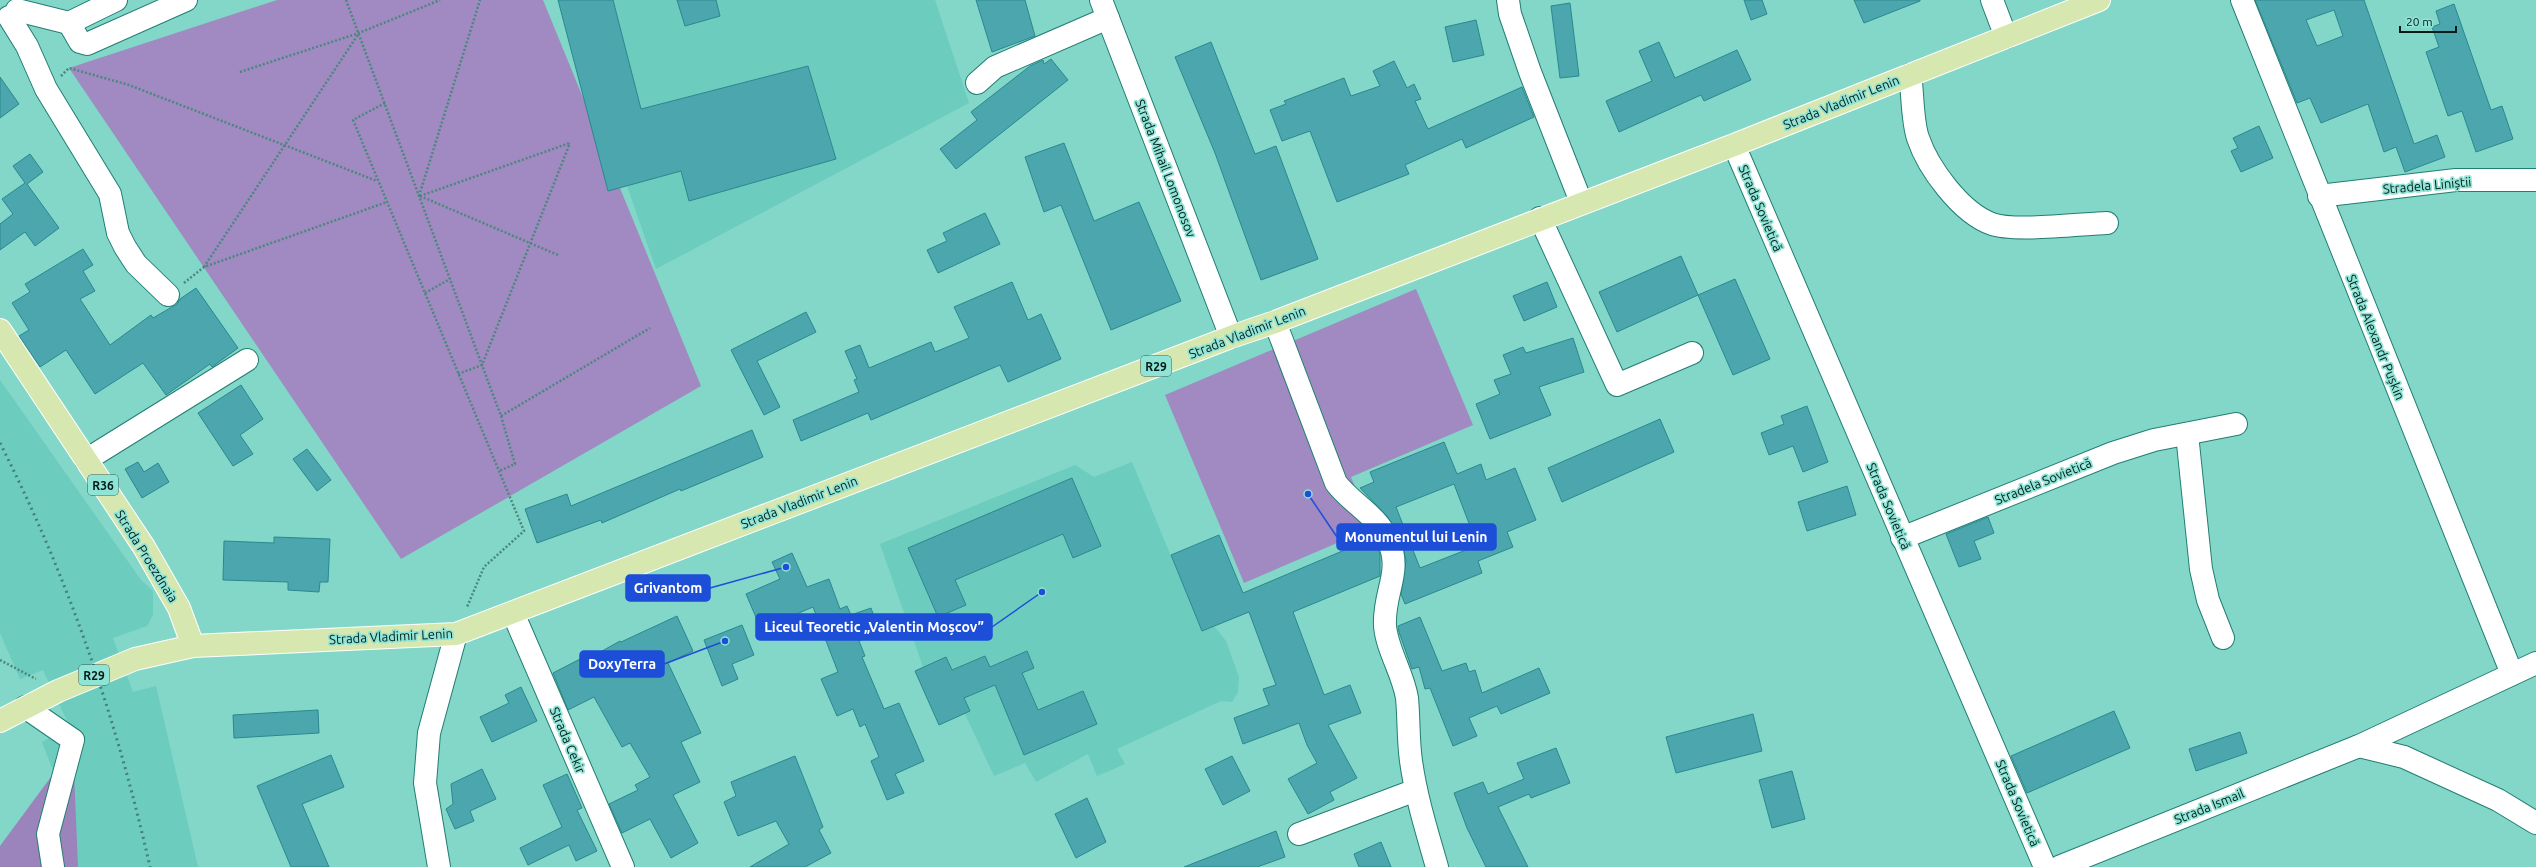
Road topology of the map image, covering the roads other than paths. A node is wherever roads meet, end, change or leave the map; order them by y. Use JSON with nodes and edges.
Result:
{"nodes":[{"id":1,"x":116,"y":0,"type":"edge"},
{"id":2,"x":186,"y":0,"type":"edge"},
{"id":3,"x":1508,"y":0,"type":"edge"},
{"id":4,"x":1992,"y":0,"type":"edge"},
{"id":5,"x":2099,"y":0,"type":"edge"},
{"id":6,"x":2242,"y":0,"type":"edge"},
{"id":7,"x":1105,"y":9,"type":"edge"},
{"id":8,"x":14,"y":13,"type":"edge"},
{"id":9,"x":69,"y":23,"type":"junction"},
{"id":10,"x":2006,"y":37,"type":"junction"},
{"id":11,"x":1910,"y":75,"type":"junction"},
{"id":12,"x":977,"y":83,"type":"dead end"},
{"id":13,"x":1734,"y":145,"type":"junction"},
{"id":14,"x":2536,"y":180,"type":"edge"},
{"id":15,"x":2319,"y":196,"type":"junction"},
{"id":16,"x":1581,"y":202,"type":"junction"},
{"id":17,"x":1540,"y":218,"type":"junction"},
{"id":18,"x":2107,"y":223,"type":"dead end"},
{"id":19,"x":168,"y":295,"type":"road end"},
{"id":20,"x":1275,"y":322,"type":"junction"},
{"id":21,"x":0,"y":330,"type":"edge"},
{"id":22,"x":1231,"y":337,"type":"junction"},
{"id":23,"x":1692,"y":353,"type":"dead end"},
{"id":24,"x":247,"y":360,"type":"dead end"},
{"id":25,"x":2236,"y":424,"type":"dead end"},
{"id":26,"x":2187,"y":434,"type":"junction"},
{"id":27,"x":86,"y":460,"type":"junction"},
{"id":28,"x":1902,"y":538,"type":"junction"},
{"id":29,"x":513,"y":613,"type":"junction"},
{"id":30,"x":456,"y":634,"type":"junction"},
{"id":31,"x":2223,"y":638,"type":"dead end"},
{"id":32,"x":193,"y":646,"type":"junction"},
{"id":33,"x":2536,"y":663,"type":"edge"},
{"id":34,"x":2512,"y":674,"type":"junction"},
{"id":35,"x":25,"y":707,"type":"junction"},
{"id":36,"x":0,"y":721,"type":"edge"},
{"id":37,"x":2359,"y":746,"type":"junction"},
{"id":38,"x":1416,"y":790,"type":"junction"},
{"id":39,"x":2536,"y":823,"type":"edge"},
{"id":40,"x":1299,"y":834,"type":"dead end"},
{"id":41,"x":52,"y":867,"type":"edge"},
{"id":42,"x":439,"y":867,"type":"edge"},
{"id":43,"x":623,"y":867,"type":"edge"},
{"id":44,"x":1437,"y":867,"type":"edge"},
{"id":45,"x":2045,"y":867,"type":"edge"},
{"id":46,"x":2059,"y":867,"type":"edge"}],
"edges":[{"from":1,"to":9,"type":"street"},
{"from":2,"to":9,"type":"street"},
{"from":3,"to":16,"type":"street"},
{"from":4,"to":10,"type":"street"},
{"from":5,"to":10,"type":"main road","name":"Strada Vladimir Lenin","number":"R29"},
{"from":6,"to":15,"type":"street","name":"Strada Alexandr Pușkin"},
{"from":7,"to":12,"type":"street"},
{"from":7,"to":22,"type":"street","name":"Strada Mihail Lomonosov"},
{"from":8,"to":9,"type":"street"},
{"from":8,"to":19,"type":"street"},
{"from":10,"to":11,"type":"main road","name":"Strada Vladimir Lenin","number":"R29"},
{"from":11,"to":13,"type":"main road","name":"Strada Vladimir Lenin","number":"R29"},
{"from":11,"to":18,"type":"street"},
{"from":13,"to":16,"type":"main road","name":"Strada Vladimir Lenin","number":"R29"},
{"from":13,"to":28,"type":"street","name":"Strada Sovietică"},
{"from":14,"to":15,"type":"street","name":"Stradela Liniștii"},
{"from":15,"to":34,"type":"street","name":"Strada Alexandr Pușkin"},
{"from":16,"to":17,"type":"main road","name":"Strada Vladimir Lenin","number":"R29"},
{"from":17,"to":20,"type":"main road","name":"Strada Vladimir Lenin","number":"R29"},
{"from":17,"to":23,"type":"street"},
{"from":20,"to":22,"type":"main road","name":"Strada Vladimir Lenin","number":"R29"},
{"from":20,"to":38,"type":"street"},
{"from":21,"to":27,"type":"main road","name":"Strada Proezdnaia","number":"R36"},
{"from":22,"to":29,"type":"main road","name":"Strada Vladimir Lenin","number":"R29"},
{"from":24,"to":27,"type":"street"},
{"from":25,"to":26,"type":"street","name":"Stradela Sovietică"},
{"from":26,"to":28,"type":"street","name":"Stradela Sovietică"},
{"from":26,"to":31,"type":"street"},
{"from":27,"to":32,"type":"main road","name":"Strada Proezdnaia","number":"R36"},
{"from":28,"to":45,"type":"street","name":"Strada Sovietică"},
{"from":29,"to":30,"type":"main road","name":"Strada Vladimir Lenin","number":"R29"},
{"from":29,"to":43,"type":"street","name":"Strada Cekir"},
{"from":30,"to":32,"type":"main road","name":"Strada Vladimir Lenin","number":"R29"},
{"from":30,"to":42,"type":"street"},
{"from":32,"to":35,"type":"main road","name":"Strada Vladimir Lenin","number":"R29"},
{"from":33,"to":34,"type":"street","name":"Strada Ismail"},
{"from":34,"to":37,"type":"street","name":"Strada Ismail"},
{"from":35,"to":36,"type":"main road","name":"Strada Vladimir Lenin","number":"R29"},
{"from":35,"to":41,"type":"street"},
{"from":37,"to":39,"type":"street"},
{"from":37,"to":46,"type":"street","name":"Strada Ismail"},
{"from":38,"to":40,"type":"street"},
{"from":38,"to":44,"type":"street"}]}
